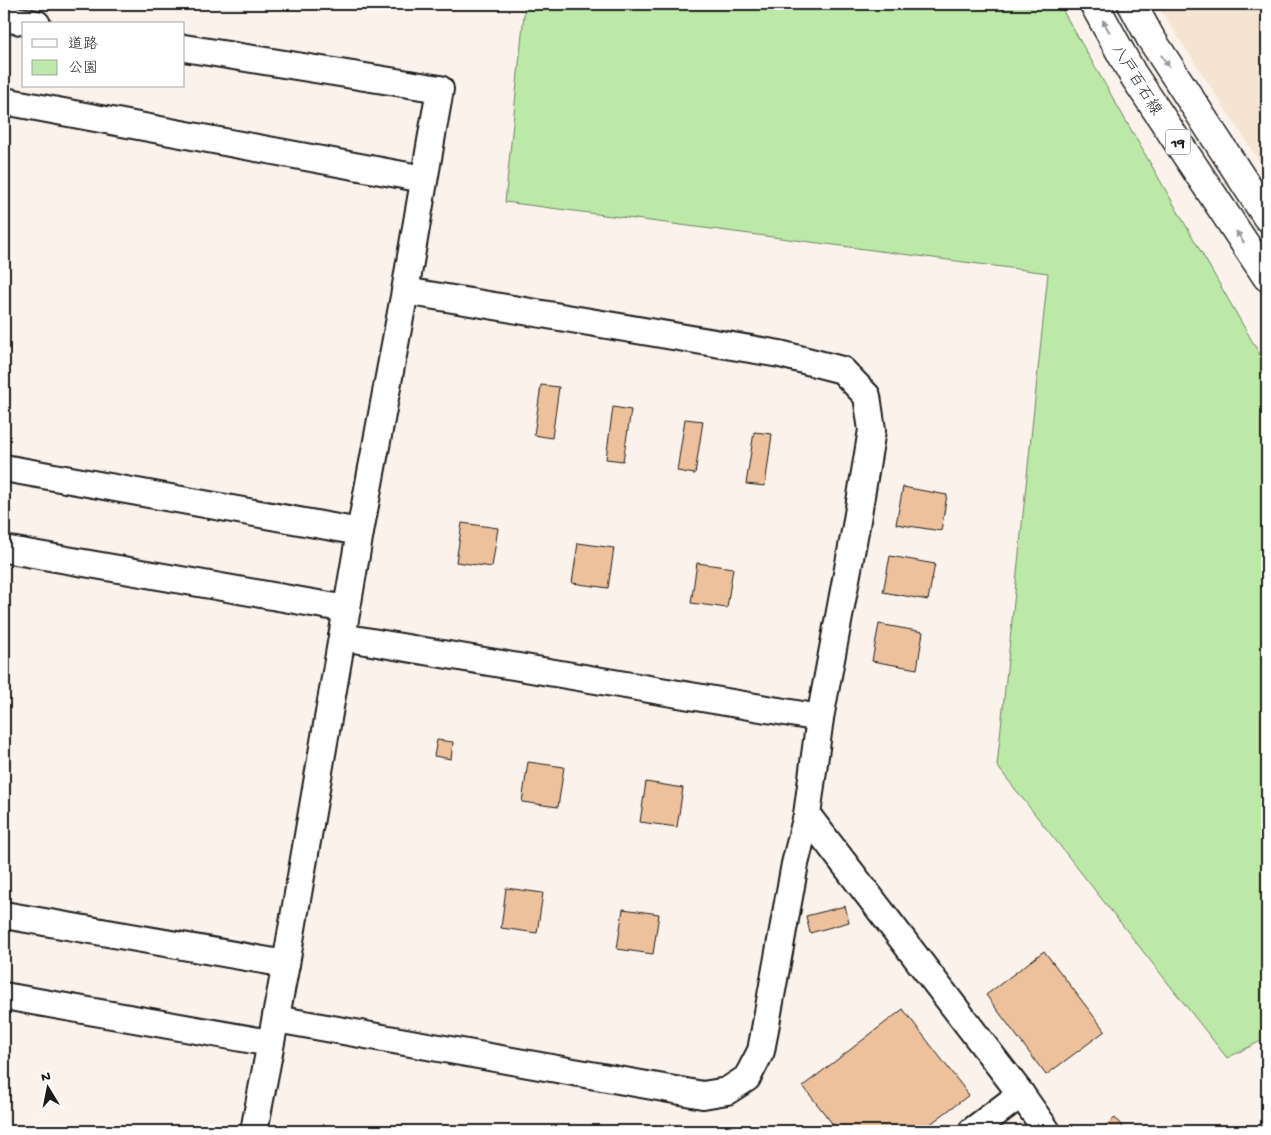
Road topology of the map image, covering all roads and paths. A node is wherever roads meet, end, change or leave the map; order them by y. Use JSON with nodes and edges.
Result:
{"nodes":[{"id":1,"x":1094,"y":4,"type":"edge"},
{"id":2,"x":1132,"y":4,"type":"edge"},
{"id":3,"x":4,"y":18,"type":"edge"},
{"id":4,"x":26,"y":22,"type":"edge"},
{"id":5,"x":185,"y":48,"type":"edge"},
{"id":6,"x":4,"y":101,"type":"edge"},
{"id":7,"x":424,"y":179,"type":"junction"},
{"id":8,"x":1267,"y":217,"type":"edge"},
{"id":9,"x":1267,"y":277,"type":"edge"},
{"id":10,"x":405,"y":291,"type":"junction"},
{"id":11,"x":4,"y":468,"type":"edge"},
{"id":12,"x":360,"y":532,"type":"junction"},
{"id":13,"x":4,"y":549,"type":"edge"},
{"id":14,"x":347,"y":609,"type":"junction"},
{"id":15,"x":342,"y":638,"type":"junction"},
{"id":16,"x":820,"y":718,"type":"junction"},
{"id":17,"x":807,"y":816,"type":"junction"},
{"id":18,"x":4,"y":915,"type":"edge"},
{"id":19,"x":286,"y":964,"type":"junction"},
{"id":20,"x":4,"y":996,"type":"edge"},
{"id":21,"x":273,"y":1031,"type":"junction"},
{"id":22,"x":1021,"y":1094,"type":"junction"},
{"id":23,"x":254,"y":1131,"type":"edge"},
{"id":24,"x":972,"y":1131,"type":"edge"},
{"id":25,"x":1047,"y":1131,"type":"edge"}],
"edges":[{"from":9,"to":1,"type":"main road","name":"八戸百石線","number":"19","one_way":true},
{"from":2,"to":8,"type":"main road","name":"八戸百石線","number":"19","one_way":true},
{"from":3,"to":4,"type":"lane"},
{"from":5,"to":7,"type":"lane"},
{"from":6,"to":7,"type":"lane"},
{"from":7,"to":10,"type":"lane"},
{"from":10,"to":12,"type":"lane"},
{"from":10,"to":16,"type":"lane"},
{"from":11,"to":12,"type":"lane"},
{"from":12,"to":14,"type":"lane"},
{"from":13,"to":14,"type":"lane"},
{"from":14,"to":15,"type":"lane"},
{"from":15,"to":16,"type":"lane"},
{"from":15,"to":19,"type":"lane"},
{"from":16,"to":17,"type":"lane"},
{"from":17,"to":21,"type":"lane"},
{"from":17,"to":22,"type":"lane"},
{"from":18,"to":19,"type":"lane"},
{"from":19,"to":21,"type":"lane"},
{"from":20,"to":21,"type":"lane"},
{"from":21,"to":23,"type":"lane"},
{"from":22,"to":24,"type":"lane"},
{"from":22,"to":25,"type":"lane"}]}
